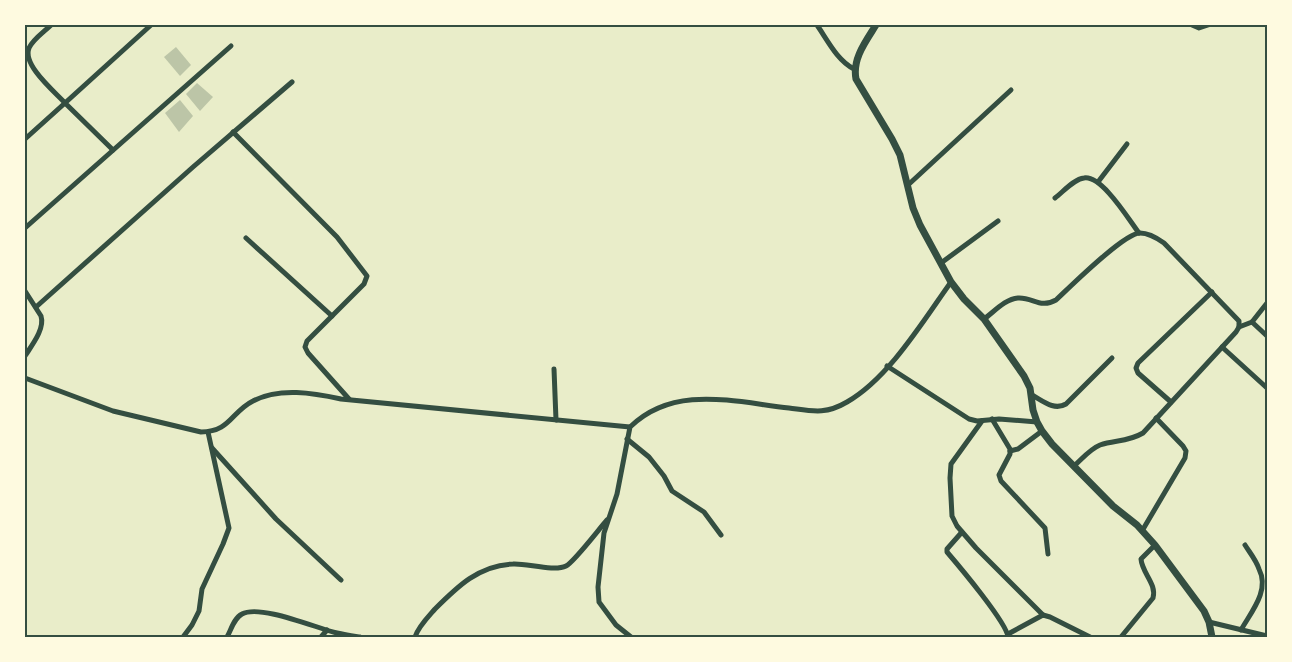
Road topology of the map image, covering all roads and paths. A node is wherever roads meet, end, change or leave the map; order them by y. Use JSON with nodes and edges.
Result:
{"nodes":[{"id":1,"x":51,"y":25,"type":"edge"},
{"id":2,"x":151,"y":25,"type":"edge"},
{"id":3,"x":817,"y":25,"type":"edge"},
{"id":4,"x":876,"y":25,"type":"edge"},
{"id":5,"x":1192,"y":25,"type":"edge"},
{"id":6,"x":1208,"y":25,"type":"edge"},
{"id":7,"x":231,"y":46,"type":"dead end"},
{"id":8,"x":27,"y":49,"type":"edge"},
{"id":9,"x":854,"y":69,"type":"junction"},
{"id":10,"x":292,"y":82,"type":"dead end"},
{"id":11,"x":1011,"y":90,"type":"dead end"},
{"id":12,"x":65,"y":103,"type":"junction"},
{"id":13,"x":233,"y":132,"type":"junction"},
{"id":14,"x":25,"y":139,"type":"edge"},
{"id":15,"x":1127,"y":144,"type":"dead end"},
{"id":16,"x":113,"y":150,"type":"junction"},
{"id":17,"x":1098,"y":182,"type":"junction"},
{"id":18,"x":908,"y":185,"type":"junction"},
{"id":19,"x":1055,"y":198,"type":"dead end"},
{"id":20,"x":998,"y":221,"type":"dead end"},
{"id":21,"x":25,"y":228,"type":"edge"},
{"id":22,"x":1139,"y":233,"type":"junction"},
{"id":23,"x":246,"y":238,"type":"dead end"},
{"id":24,"x":941,"y":263,"type":"junction"},
{"id":25,"x":951,"y":282,"type":"junction"},
{"id":26,"x":25,"y":291,"type":"edge"},
{"id":27,"x":1212,"y":292,"type":"junction"},
{"id":28,"x":1267,"y":303,"type":"edge"},
{"id":29,"x":36,"y":307,"type":"junction"},
{"id":30,"x":332,"y":316,"type":"junction"},
{"id":31,"x":984,"y":320,"type":"junction"},
{"id":32,"x":1252,"y":322,"type":"junction"},
{"id":33,"x":1239,"y":327,"type":"junction"},
{"id":34,"x":1267,"y":336,"type":"edge"},
{"id":35,"x":1222,"y":347,"type":"junction"},
{"id":36,"x":25,"y":356,"type":"edge"},
{"id":37,"x":1112,"y":358,"type":"dead end"},
{"id":38,"x":888,"y":366,"type":"junction"},
{"id":39,"x":554,"y":369,"type":"dead end"},
{"id":40,"x":25,"y":378,"type":"edge"},
{"id":41,"x":1267,"y":388,"type":"edge"},
{"id":42,"x":1032,"y":395,"type":"junction"},
{"id":43,"x":350,"y":400,"type":"junction"},
{"id":44,"x":1171,"y":402,"type":"junction"},
{"id":45,"x":1156,"y":418,"type":"junction"},
{"id":46,"x":556,"y":420,"type":"junction"},
{"id":47,"x":992,"y":420,"type":"junction"},
{"id":48,"x":982,"y":421,"type":"junction"},
{"id":49,"x":1036,"y":422,"type":"junction"},
{"id":50,"x":630,"y":427,"type":"junction"},
{"id":51,"x":1042,"y":431,"type":"junction"},
{"id":52,"x":208,"y":432,"type":"junction"},
{"id":53,"x":627,"y":439,"type":"junction"},
{"id":54,"x":211,"y":447,"type":"junction"},
{"id":55,"x":1010,"y":451,"type":"junction"},
{"id":56,"x":1074,"y":466,"type":"junction"},
{"id":57,"x":609,"y":518,"type":"junction"},
{"id":58,"x":1142,"y":531,"type":"junction"},
{"id":59,"x":962,"y":532,"type":"junction"},
{"id":60,"x":721,"y":535,"type":"dead end"},
{"id":61,"x":1155,"y":545,"type":"junction"},
{"id":62,"x":1245,"y":545,"type":"dead end"},
{"id":63,"x":1048,"y":554,"type":"dead end"},
{"id":64,"x":341,"y":580,"type":"dead end"},
{"id":65,"x":1264,"y":594,"type":"edge"},
{"id":66,"x":1043,"y":615,"type":"junction"},
{"id":67,"x":1209,"y":622,"type":"junction"},
{"id":68,"x":327,"y":630,"type":"junction"},
{"id":69,"x":1241,"y":630,"type":"junction"},
{"id":70,"x":1008,"y":636,"type":"edge"},
{"id":71,"x":1267,"y":636,"type":"edge"},
{"id":72,"x":183,"y":637,"type":"edge"},
{"id":73,"x":227,"y":637,"type":"edge"},
{"id":74,"x":321,"y":637,"type":"edge"},
{"id":75,"x":360,"y":637,"type":"edge"},
{"id":76,"x":415,"y":637,"type":"edge"},
{"id":77,"x":631,"y":637,"type":"edge"},
{"id":78,"x":1090,"y":637,"type":"edge"},
{"id":79,"x":1121,"y":637,"type":"edge"},
{"id":80,"x":1212,"y":637,"type":"edge"}],
"edges":[{"from":1,"to":8,"type":"street"},
{"from":2,"to":12,"type":"street"},
{"from":3,"to":9,"type":"street"},
{"from":4,"to":9,"type":"street"},
{"from":5,"to":6,"type":"street"},
{"from":7,"to":16,"type":"street"},
{"from":8,"to":12,"type":"street"},
{"from":9,"to":18,"type":"street"},
{"from":10,"to":13,"type":"street"},
{"from":11,"to":18,"type":"street"},
{"from":12,"to":14,"type":"street"},
{"from":12,"to":16,"type":"street"},
{"from":13,"to":29,"type":"street"},
{"from":13,"to":30,"type":"street"},
{"from":15,"to":17,"type":"street"},
{"from":16,"to":21,"type":"street"},
{"from":17,"to":19,"type":"street"},
{"from":17,"to":22,"type":"street"},
{"from":18,"to":24,"type":"street"},
{"from":20,"to":24,"type":"street"},
{"from":22,"to":27,"type":"street"},
{"from":22,"to":31,"type":"street"},
{"from":23,"to":30,"type":"street"},
{"from":24,"to":25,"type":"street"},
{"from":25,"to":31,"type":"street"},
{"from":25,"to":38,"type":"street"},
{"from":26,"to":29,"type":"street"},
{"from":27,"to":33,"type":"street"},
{"from":27,"to":44,"type":"street"},
{"from":28,"to":32,"type":"street"},
{"from":29,"to":36,"type":"street"},
{"from":30,"to":43,"type":"street"},
{"from":31,"to":42,"type":"street"},
{"from":32,"to":33,"type":"street"},
{"from":32,"to":34,"type":"street"},
{"from":33,"to":35,"type":"street"},
{"from":35,"to":41,"type":"street"},
{"from":35,"to":44,"type":"street"},
{"from":37,"to":42,"type":"street"},
{"from":38,"to":48,"type":"street"},
{"from":38,"to":50,"type":"street"},
{"from":39,"to":46,"type":"street"},
{"from":40,"to":52,"type":"street"},
{"from":42,"to":49,"type":"street"},
{"from":43,"to":46,"type":"street"},
{"from":43,"to":52,"type":"street"},
{"from":44,"to":45,"type":"street"},
{"from":45,"to":56,"type":"street"},
{"from":45,"to":58,"type":"street"},
{"from":46,"to":50,"type":"street"},
{"from":47,"to":48,"type":"street"},
{"from":47,"to":49,"type":"street"},
{"from":47,"to":55,"type":"street"},
{"from":48,"to":59,"type":"street"},
{"from":49,"to":51,"type":"street"},
{"from":50,"to":53,"type":"street"},
{"from":51,"to":55,"type":"street"},
{"from":51,"to":56,"type":"street"},
{"from":52,"to":54,"type":"street"},
{"from":53,"to":57,"type":"street"},
{"from":53,"to":60,"type":"street"},
{"from":54,"to":64,"type":"street"},
{"from":54,"to":72,"type":"street"},
{"from":55,"to":63,"type":"street"},
{"from":56,"to":58,"type":"street"},
{"from":57,"to":76,"type":"street"},
{"from":57,"to":77,"type":"street"},
{"from":58,"to":61,"type":"street"},
{"from":59,"to":66,"type":"street"},
{"from":59,"to":70,"type":"street"},
{"from":61,"to":67,"type":"street"},
{"from":61,"to":79,"type":"street"},
{"from":62,"to":65,"type":"street"},
{"from":65,"to":69,"type":"street"},
{"from":66,"to":70,"type":"street"},
{"from":66,"to":78,"type":"street"},
{"from":67,"to":69,"type":"street"},
{"from":67,"to":80,"type":"street"},
{"from":68,"to":73,"type":"street"},
{"from":68,"to":74,"type":"street"},
{"from":68,"to":75,"type":"street"},
{"from":69,"to":71,"type":"street"}]}
